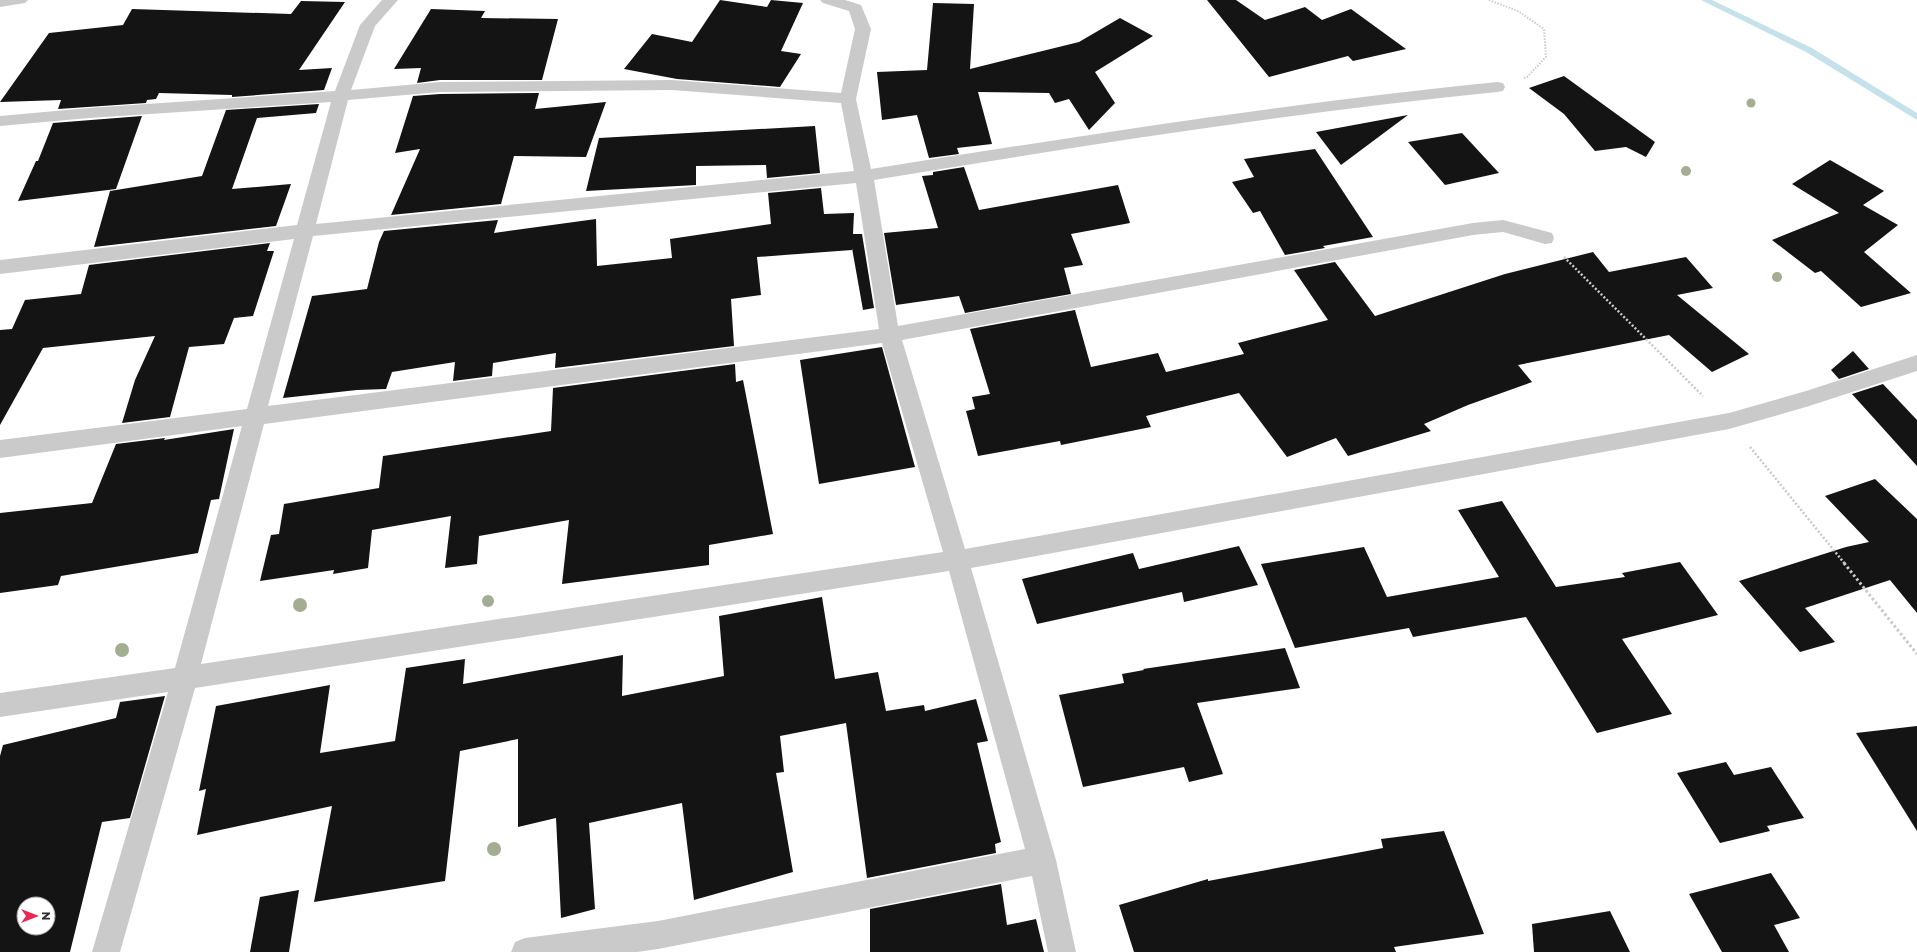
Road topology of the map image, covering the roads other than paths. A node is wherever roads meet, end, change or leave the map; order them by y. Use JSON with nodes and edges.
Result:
{"nodes":[{"id":1,"x":20,"y":0,"type":"edge"},
{"id":2,"x":390,"y":0,"type":"edge"},
{"id":3,"x":828,"y":0,"type":"edge"},
{"id":4,"x":0,"y":2,"type":"edge"},
{"id":5,"x":1497,"y":87,"type":"road end"},
{"id":6,"x":341,"y":96,"type":"junction"},
{"id":7,"x":848,"y":99,"type":"junction"},
{"id":8,"x":0,"y":121,"type":"edge"},
{"id":9,"x":864,"y":176,"type":"junction"},
{"id":10,"x":304,"y":231,"type":"junction"},
{"id":11,"x":1545,"y":238,"type":"dead end"},
{"id":12,"x":0,"y":267,"type":"edge"},
{"id":13,"x":890,"y":335,"type":"junction"},
{"id":14,"x":1917,"y":363,"type":"edge"},
{"id":15,"x":256,"y":416,"type":"junction"},
{"id":16,"x":0,"y":449,"type":"edge"},
{"id":17,"x":957,"y":560,"type":"junction"},
{"id":18,"x":185,"y":678,"type":"junction"},
{"id":19,"x":0,"y":704,"type":"edge"},
{"id":20,"x":1042,"y":860,"type":"junction"},
{"id":21,"x":106,"y":952,"type":"edge"},
{"id":22,"x":525,"y":952,"type":"edge"},
{"id":23,"x":1062,"y":952,"type":"edge"}],
"edges":[{"from":1,"to":4,"type":"street"},
{"from":2,"to":6,"type":"street"},
{"from":3,"to":7,"type":"street"},
{"from":5,"to":9,"type":"street"},
{"from":6,"to":7,"type":"street"},
{"from":6,"to":8,"type":"street"},
{"from":6,"to":10,"type":"street"},
{"from":7,"to":9,"type":"street"},
{"from":9,"to":10,"type":"street"},
{"from":9,"to":13,"type":"street"},
{"from":10,"to":12,"type":"street"},
{"from":10,"to":15,"type":"street"},
{"from":11,"to":13,"type":"street"},
{"from":13,"to":15,"type":"street"},
{"from":13,"to":17,"type":"street"},
{"from":14,"to":17,"type":"street"},
{"from":15,"to":16,"type":"street"},
{"from":15,"to":18,"type":"street"},
{"from":17,"to":18,"type":"street"},
{"from":17,"to":20,"type":"street"},
{"from":18,"to":19,"type":"street"},
{"from":18,"to":21,"type":"street"},
{"from":20,"to":22,"type":"street"},
{"from":20,"to":23,"type":"street"}]}
